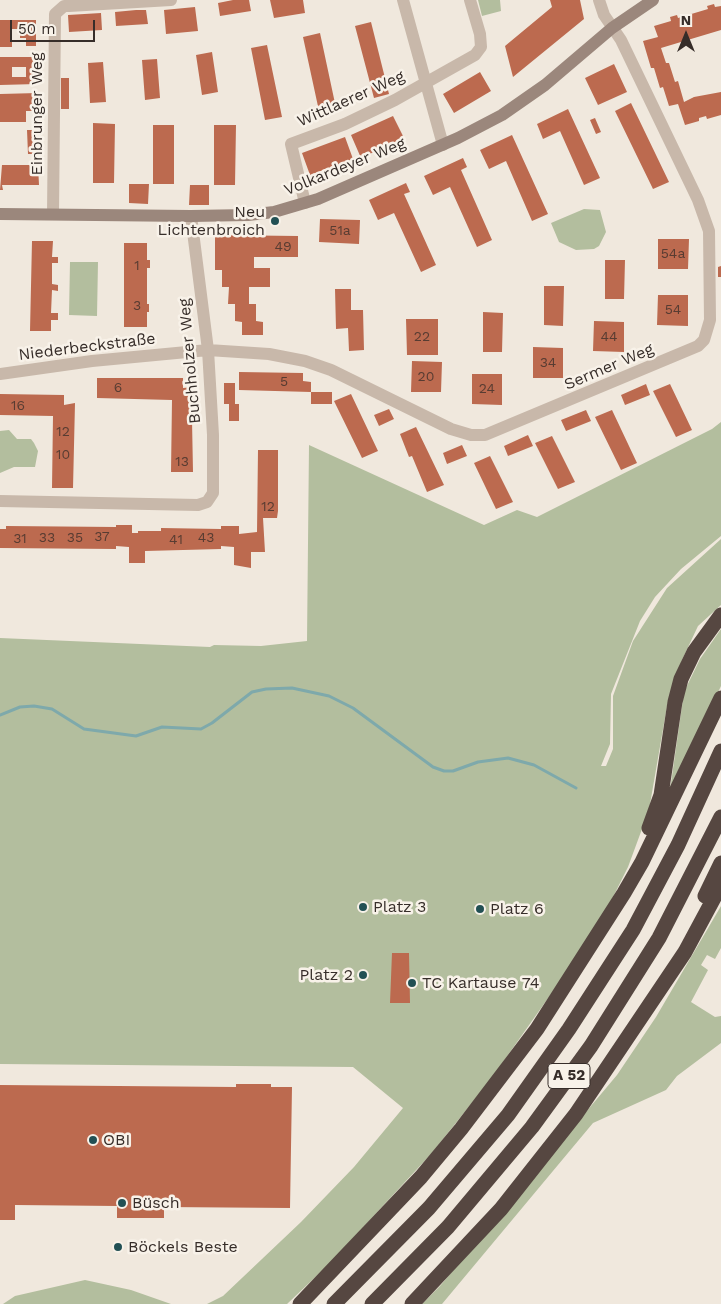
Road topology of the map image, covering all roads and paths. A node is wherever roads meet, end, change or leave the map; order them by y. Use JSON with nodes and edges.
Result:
{"nodes":[{"id":1,"x":171,"y":0,"type":"edge"},
{"id":2,"x":403,"y":0,"type":"edge"},
{"id":3,"x":470,"y":0,"type":"edge"},
{"id":4,"x":599,"y":0,"type":"edge"},
{"id":5,"x":653,"y":0,"type":"edge"},
{"id":6,"x":74,"y":3,"type":"edge"},
{"id":7,"x":612,"y":28,"type":"junction"},
{"id":8,"x":425,"y":84,"type":"junction"},
{"id":9,"x":443,"y":145,"type":"junction"},
{"id":10,"x":305,"y":203,"type":"junction"},
{"id":11,"x":0,"y":214,"type":"edge"},
{"id":12,"x":53,"y":214,"type":"junction"},
{"id":13,"x":191,"y":216,"type":"junction"},
{"id":14,"x":208,"y":350,"type":"junction"},
{"id":15,"x":0,"y":374,"type":"edge"},
{"id":16,"x":0,"y":501,"type":"edge"},
{"id":17,"x":721,"y":615,"type":"edge"},
{"id":18,"x":721,"y":698,"type":"edge"},
{"id":19,"x":721,"y":751,"type":"edge"},
{"id":20,"x":721,"y":817,"type":"edge"},
{"id":21,"x":721,"y":863,"type":"edge"},
{"id":22,"x":721,"y":885,"type":"edge"},
{"id":23,"x":619,"y":902,"type":"junction"},
{"id":24,"x":654,"y":998,"type":"junction"},
{"id":25,"x":300,"y":1304,"type":"edge"},
{"id":26,"x":334,"y":1304,"type":"edge"},
{"id":27,"x":372,"y":1304,"type":"edge"},
{"id":28,"x":412,"y":1304,"type":"edge"}],
"edges":[{"from":1,"to":6,"type":"street","name":"Einbrunger Weg"},
{"from":2,"to":8,"type":"street","name":"Wittlaerer Weg"},
{"from":3,"to":8,"type":"street","name":"Wittlaerer Weg"},
{"from":4,"to":7,"type":"street","name":"Sermer Weg"},
{"from":5,"to":7,"type":"street","name":"Volkardeyer Weg"},
{"from":6,"to":12,"type":"street","name":"Einbrunger Weg"},
{"from":7,"to":9,"type":"street","name":"Volkardeyer Weg"},
{"from":7,"to":14,"type":"street","name":"Sermer Weg"},
{"from":8,"to":9,"type":"street","name":"Wittlaerer Weg"},
{"from":8,"to":10,"type":"street","name":"Wittlaerer Weg"},
{"from":9,"to":10,"type":"street","name":"Volkardeyer Weg"},
{"from":10,"to":13,"type":"street","name":"Volkardeyer Weg"},
{"from":11,"to":12,"type":"street","name":"Volkardeyer Weg"},
{"from":12,"to":13,"type":"street","name":"Volkardeyer Weg"},
{"from":13,"to":14,"type":"street","name":"Buchholzer Weg"},
{"from":14,"to":15,"type":"street","name":"Niederbeckstraße"},
{"from":14,"to":16,"type":"street","name":"Buchholzer Weg"},
{"from":17,"to":23,"type":"highway"},
{"from":18,"to":23,"type":"highway"},
{"from":19,"to":26,"type":"highway","number":"A 52"},
{"from":20,"to":27,"type":"highway","number":"A 52"},
{"from":21,"to":24,"type":"highway"},
{"from":22,"to":24,"type":"highway"},
{"from":23,"to":25,"type":"highway"},
{"from":24,"to":28,"type":"highway"}]}
